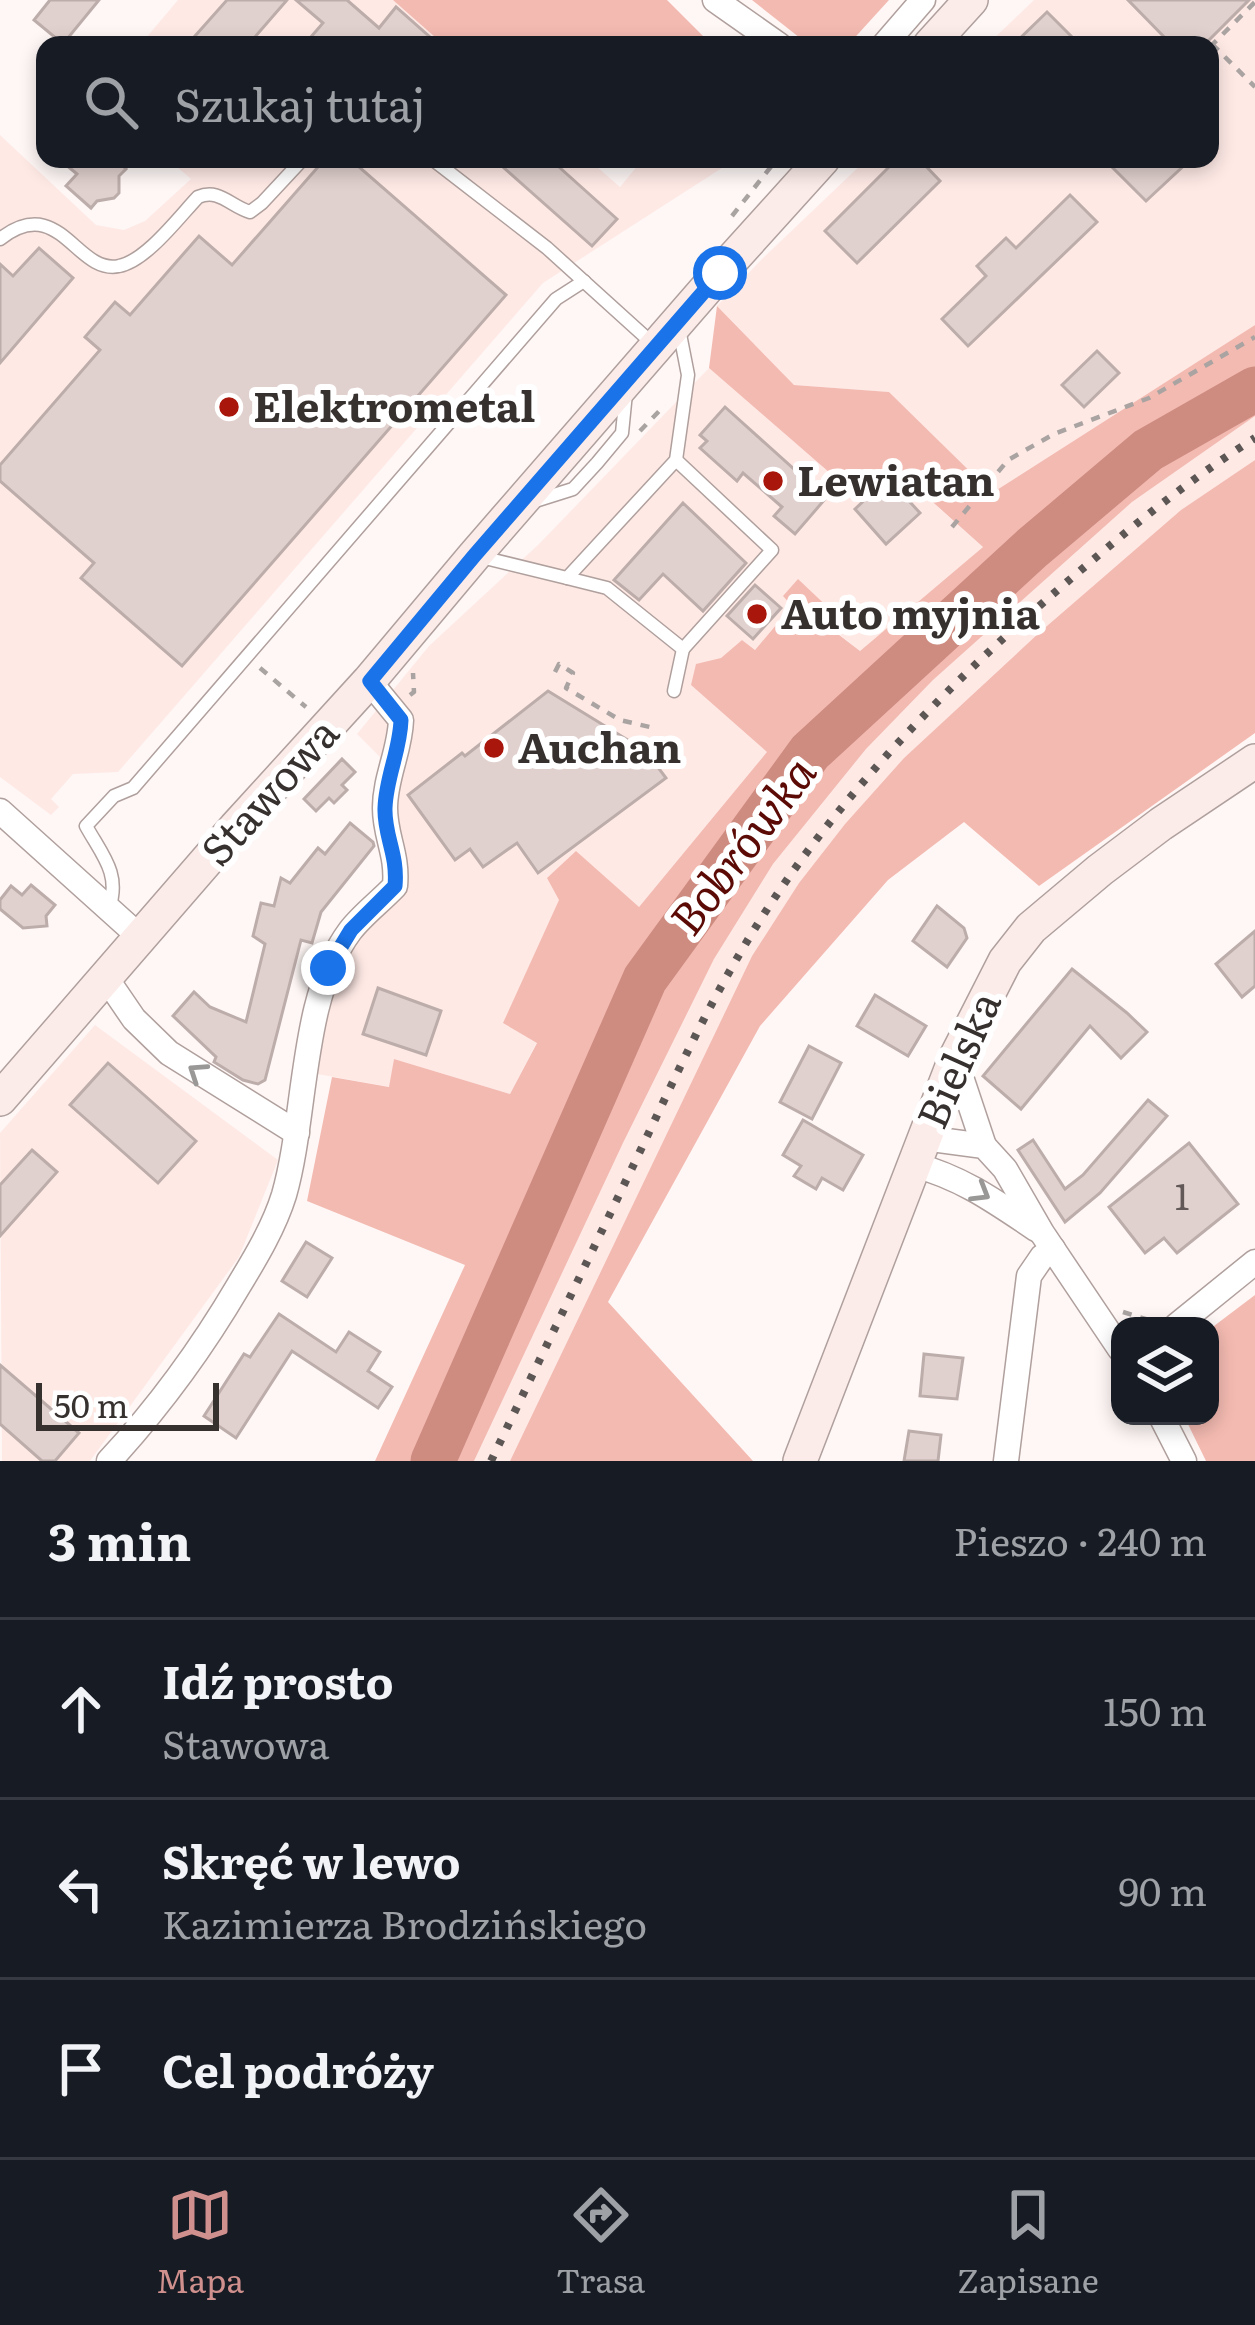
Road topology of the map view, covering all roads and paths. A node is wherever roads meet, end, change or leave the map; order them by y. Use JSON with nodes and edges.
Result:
{"nodes":[{"id":1,"x":716,"y":0,"type":"edge"},
{"id":2,"x":923,"y":0,"type":"edge"},
{"id":3,"x":971,"y":0,"type":"edge"},
{"id":4,"x":1255,"y":2,"type":"edge"},
{"id":5,"x":766,"y":36,"type":"edge"},
{"id":6,"x":892,"y":36,"type":"edge"},
{"id":7,"x":938,"y":36,"type":"edge"},
{"id":8,"x":1219,"y":37,"type":"edge"},
{"id":9,"x":1219,"y":53,"type":"edge"},
{"id":10,"x":1255,"y":87,"type":"edge"},
{"id":11,"x":295,"y":168,"type":"edge"},
{"id":12,"x":444,"y":168,"type":"edge"},
{"id":13,"x":815,"y":168,"type":"edge"},
{"id":14,"x":0,"y":239,"type":"edge"},
{"id":15,"x":584,"y":281,"type":"junction"},
{"id":16,"x":667,"y":335,"type":"junction"},
{"id":17,"x":1255,"y":338,"type":"edge"},
{"id":18,"x":676,"y":460,"type":"junction"},
{"id":19,"x":952,"y":527,"type":"dead end"},
{"id":20,"x":474,"y":556,"type":"junction"},
{"id":21,"x":566,"y":578,"type":"junction"},
{"id":22,"x":683,"y":650,"type":"junction"},
{"id":23,"x":247,"y":656,"type":"junction"},
{"id":24,"x":554,"y":672,"type":"dead end"},
{"id":25,"x":370,"y":681,"type":"junction"},
{"id":26,"x":674,"y":691,"type":"dead end"},
{"id":27,"x":314,"y":715,"type":"dead end"},
{"id":28,"x":654,"y":728,"type":"dead end"},
{"id":29,"x":1255,"y":761,"type":"edge"},
{"id":30,"x":0,"y":811,"type":"edge"},
{"id":31,"x":109,"y":908,"type":"junction"},
{"id":32,"x":140,"y":938,"type":"junction"},
{"id":33,"x":106,"y":978,"type":"junction"},
{"id":34,"x":955,"y":1059,"type":"junction"},
{"id":35,"x":0,"y":1099,"type":"edge"},
{"id":36,"x":297,"y":1133,"type":"junction"},
{"id":37,"x":983,"y":1146,"type":"junction"},
{"id":38,"x":919,"y":1152,"type":"junction"},
{"id":39,"x":1048,"y":1241,"type":"junction"},
{"id":40,"x":1255,"y":1262,"type":"edge"},
{"id":41,"x":1187,"y":1317,"type":"edge"},
{"id":42,"x":1111,"y":1336,"type":"edge"},
{"id":43,"x":1166,"y":1425,"type":"edge"},
{"id":44,"x":109,"y":1461,"type":"edge"},
{"id":45,"x":800,"y":1461,"type":"edge"},
{"id":46,"x":1006,"y":1461,"type":"edge"},
{"id":47,"x":1184,"y":1461,"type":"edge"}],
"edges":[{"from":1,"to":5,"type":"street"},
{"from":2,"to":6,"type":"street"},
{"from":3,"to":7,"type":"street"},
{"from":4,"to":8,"type":"path"},
{"from":9,"to":10,"type":"path"},
{"from":11,"to":14,"type":"lane"},
{"from":12,"to":15,"type":"lane"},
{"from":13,"to":16,"type":"street","name":"Stawowa"},
{"from":15,"to":16,"type":"lane"},
{"from":15,"to":23,"type":"lane"},
{"from":16,"to":18,"type":"lane"},
{"from":16,"to":20,"type":"street","name":"Stawowa"},
{"from":17,"to":19,"type":"path"},
{"from":18,"to":21,"type":"lane"},
{"from":18,"to":22,"type":"lane"},
{"from":20,"to":21,"type":"lane"},
{"from":20,"to":25,"type":"street","name":"Stawowa"},
{"from":21,"to":22,"type":"lane"},
{"from":22,"to":26,"type":"lane"},
{"from":23,"to":27,"type":"path"},
{"from":23,"to":31,"type":"lane"},
{"from":24,"to":28,"type":"path"},
{"from":25,"to":32,"type":"street","name":"Stawowa"},
{"from":25,"to":36,"type":"street"},
{"from":29,"to":34,"type":"street","name":"Bielska"},
{"from":30,"to":31,"type":"street"},
{"from":31,"to":32,"type":"street"},
{"from":32,"to":33,"type":"street","name":"Stawowa"},
{"from":33,"to":35,"type":"street","name":"Stawowa"},
{"from":36,"to":33,"type":"street","one_way":true},
{"from":34,"to":37,"type":"street"},
{"from":34,"to":38,"type":"street","name":"Bielska"},
{"from":36,"to":44,"type":"street"},
{"from":37,"to":38,"type":"street"},
{"from":37,"to":39,"type":"street"},
{"from":38,"to":39,"type":"street","one_way":true},
{"from":38,"to":45,"type":"street","name":"Bielska"},
{"from":39,"to":42,"type":"street"},
{"from":39,"to":46,"type":"street"},
{"from":40,"to":41,"type":"street"},
{"from":43,"to":47,"type":"street"}]}
